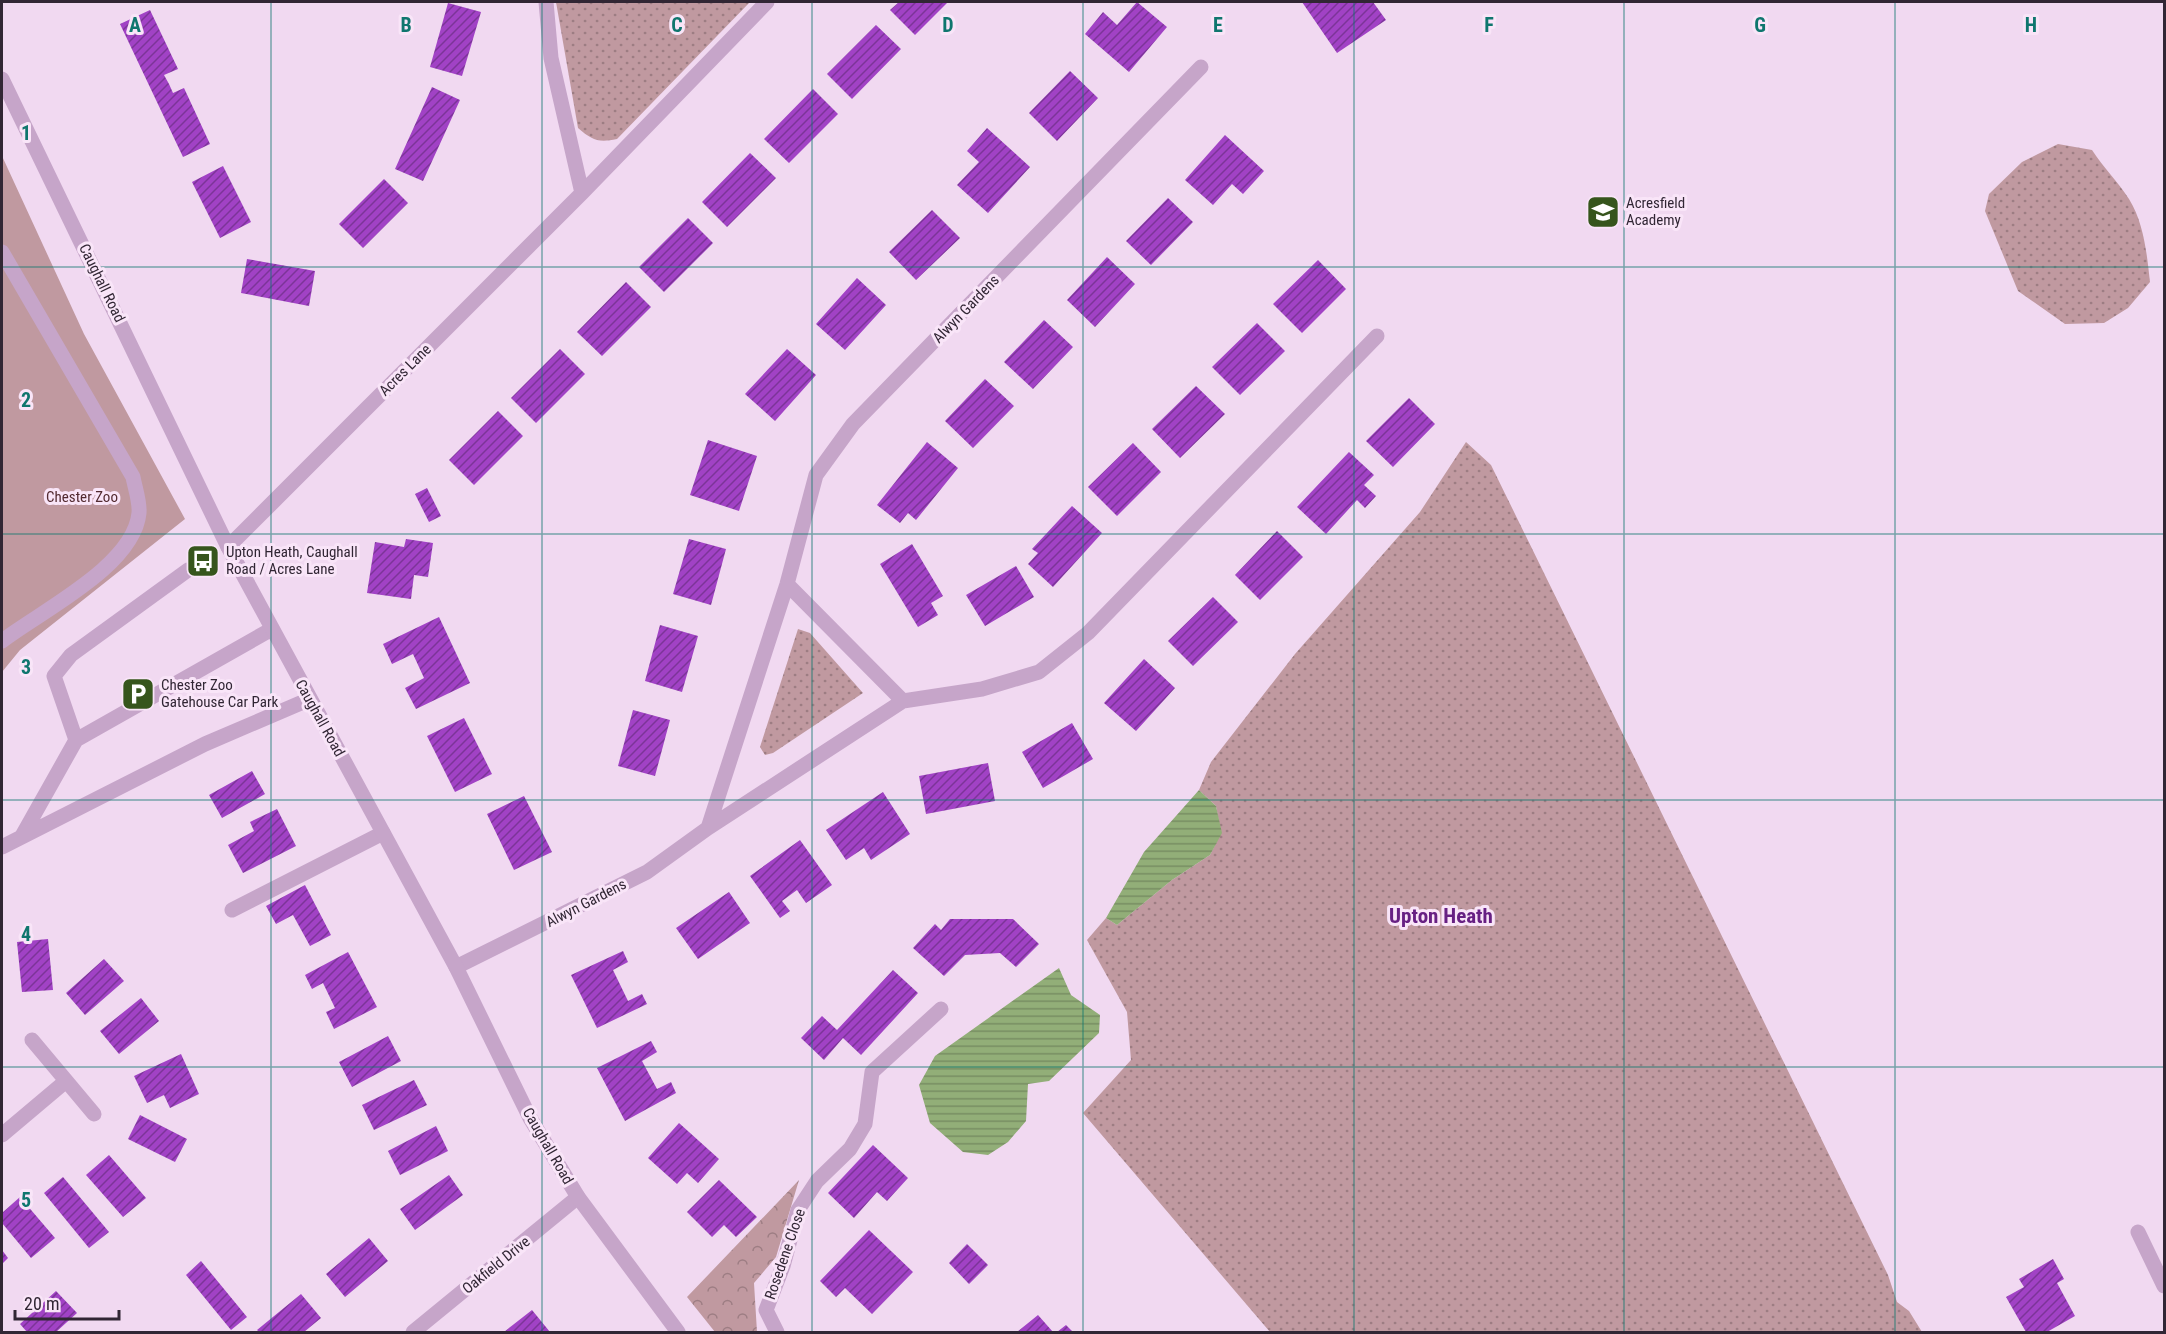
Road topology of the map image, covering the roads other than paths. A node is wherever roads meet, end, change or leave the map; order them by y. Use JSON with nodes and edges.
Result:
{"nodes":[{"id":1,"x":546,"y":2,"type":"edge"},
{"id":2,"x":767,"y":2,"type":"edge"},
{"id":3,"x":1201,"y":67,"type":"dead end"},
{"id":4,"x":2,"y":79,"type":"edge"},
{"id":5,"x":582,"y":194,"type":"junction"},
{"id":6,"x":2,"y":252,"type":"edge"},
{"id":7,"x":1377,"y":336,"type":"dead end"},
{"id":8,"x":228,"y":547,"type":"junction"},
{"id":9,"x":188,"y":570,"type":"dead end"},
{"id":10,"x":787,"y":584,"type":"junction"},
{"id":11,"x":272,"y":629,"type":"junction"},
{"id":12,"x":2,"y":641,"type":"edge"},
{"id":13,"x":310,"y":699,"type":"junction"},
{"id":14,"x":903,"y":701,"type":"junction"},
{"id":15,"x":76,"y":740,"type":"junction"},
{"id":16,"x":708,"y":828,"type":"junction"},
{"id":17,"x":383,"y":833,"type":"junction"},
{"id":18,"x":22,"y":836,"type":"junction"},
{"id":19,"x":2,"y":847,"type":"edge"},
{"id":20,"x":232,"y":910,"type":"dead end"},
{"id":21,"x":456,"y":967,"type":"junction"},
{"id":22,"x":941,"y":1009,"type":"dead end"},
{"id":23,"x":32,"y":1040,"type":"dead end"},
{"id":24,"x":66,"y":1081,"type":"junction"},
{"id":25,"x":94,"y":1114,"type":"dead end"},
{"id":26,"x":2,"y":1135,"type":"edge"},
{"id":27,"x":578,"y":1197,"type":"junction"},
{"id":28,"x":2138,"y":1232,"type":"dead end"},
{"id":29,"x":2164,"y":1286,"type":"edge"},
{"id":30,"x":413,"y":1332,"type":"edge"},
{"id":31,"x":678,"y":1332,"type":"edge"},
{"id":32,"x":777,"y":1332,"type":"edge"}],
"edges":[{"from":1,"to":5,"type":"street"},
{"from":2,"to":5,"type":"street","name":"Acres Lane"},
{"from":3,"to":10,"type":"street","name":"Alwyn Gardens"},
{"from":4,"to":8,"type":"street","name":"Caughall Road"},
{"from":5,"to":8,"type":"street","name":"Acres Lane"},
{"from":6,"to":12,"type":"street"},
{"from":7,"to":14,"type":"street","name":"Alwyn Gardens"},
{"from":8,"to":11,"type":"street","name":"Caughall Road"},
{"from":9,"to":15,"type":"street"},
{"from":10,"to":14,"type":"street"},
{"from":10,"to":16,"type":"street","name":"Alwyn Gardens"},
{"from":11,"to":13,"type":"street","name":"Caughall Road"},
{"from":11,"to":15,"type":"street"},
{"from":13,"to":17,"type":"street","name":"Caughall Road"},
{"from":13,"to":18,"type":"street"},
{"from":14,"to":16,"type":"street","name":"Alwyn Gardens"},
{"from":15,"to":18,"type":"street"},
{"from":16,"to":21,"type":"street","name":"Alwyn Gardens"},
{"from":17,"to":20,"type":"street"},
{"from":17,"to":21,"type":"street","name":"Caughall Road"},
{"from":18,"to":19,"type":"street"},
{"from":21,"to":27,"type":"street","name":"Caughall Road"},
{"from":22,"to":32,"type":"street","name":"Rosedene Close"},
{"from":23,"to":24,"type":"street"},
{"from":24,"to":25,"type":"street"},
{"from":24,"to":26,"type":"street"},
{"from":27,"to":30,"type":"street","name":"Oakfield Drive"},
{"from":27,"to":31,"type":"street","name":"Caughall Road"},
{"from":28,"to":29,"type":"street"}]}
